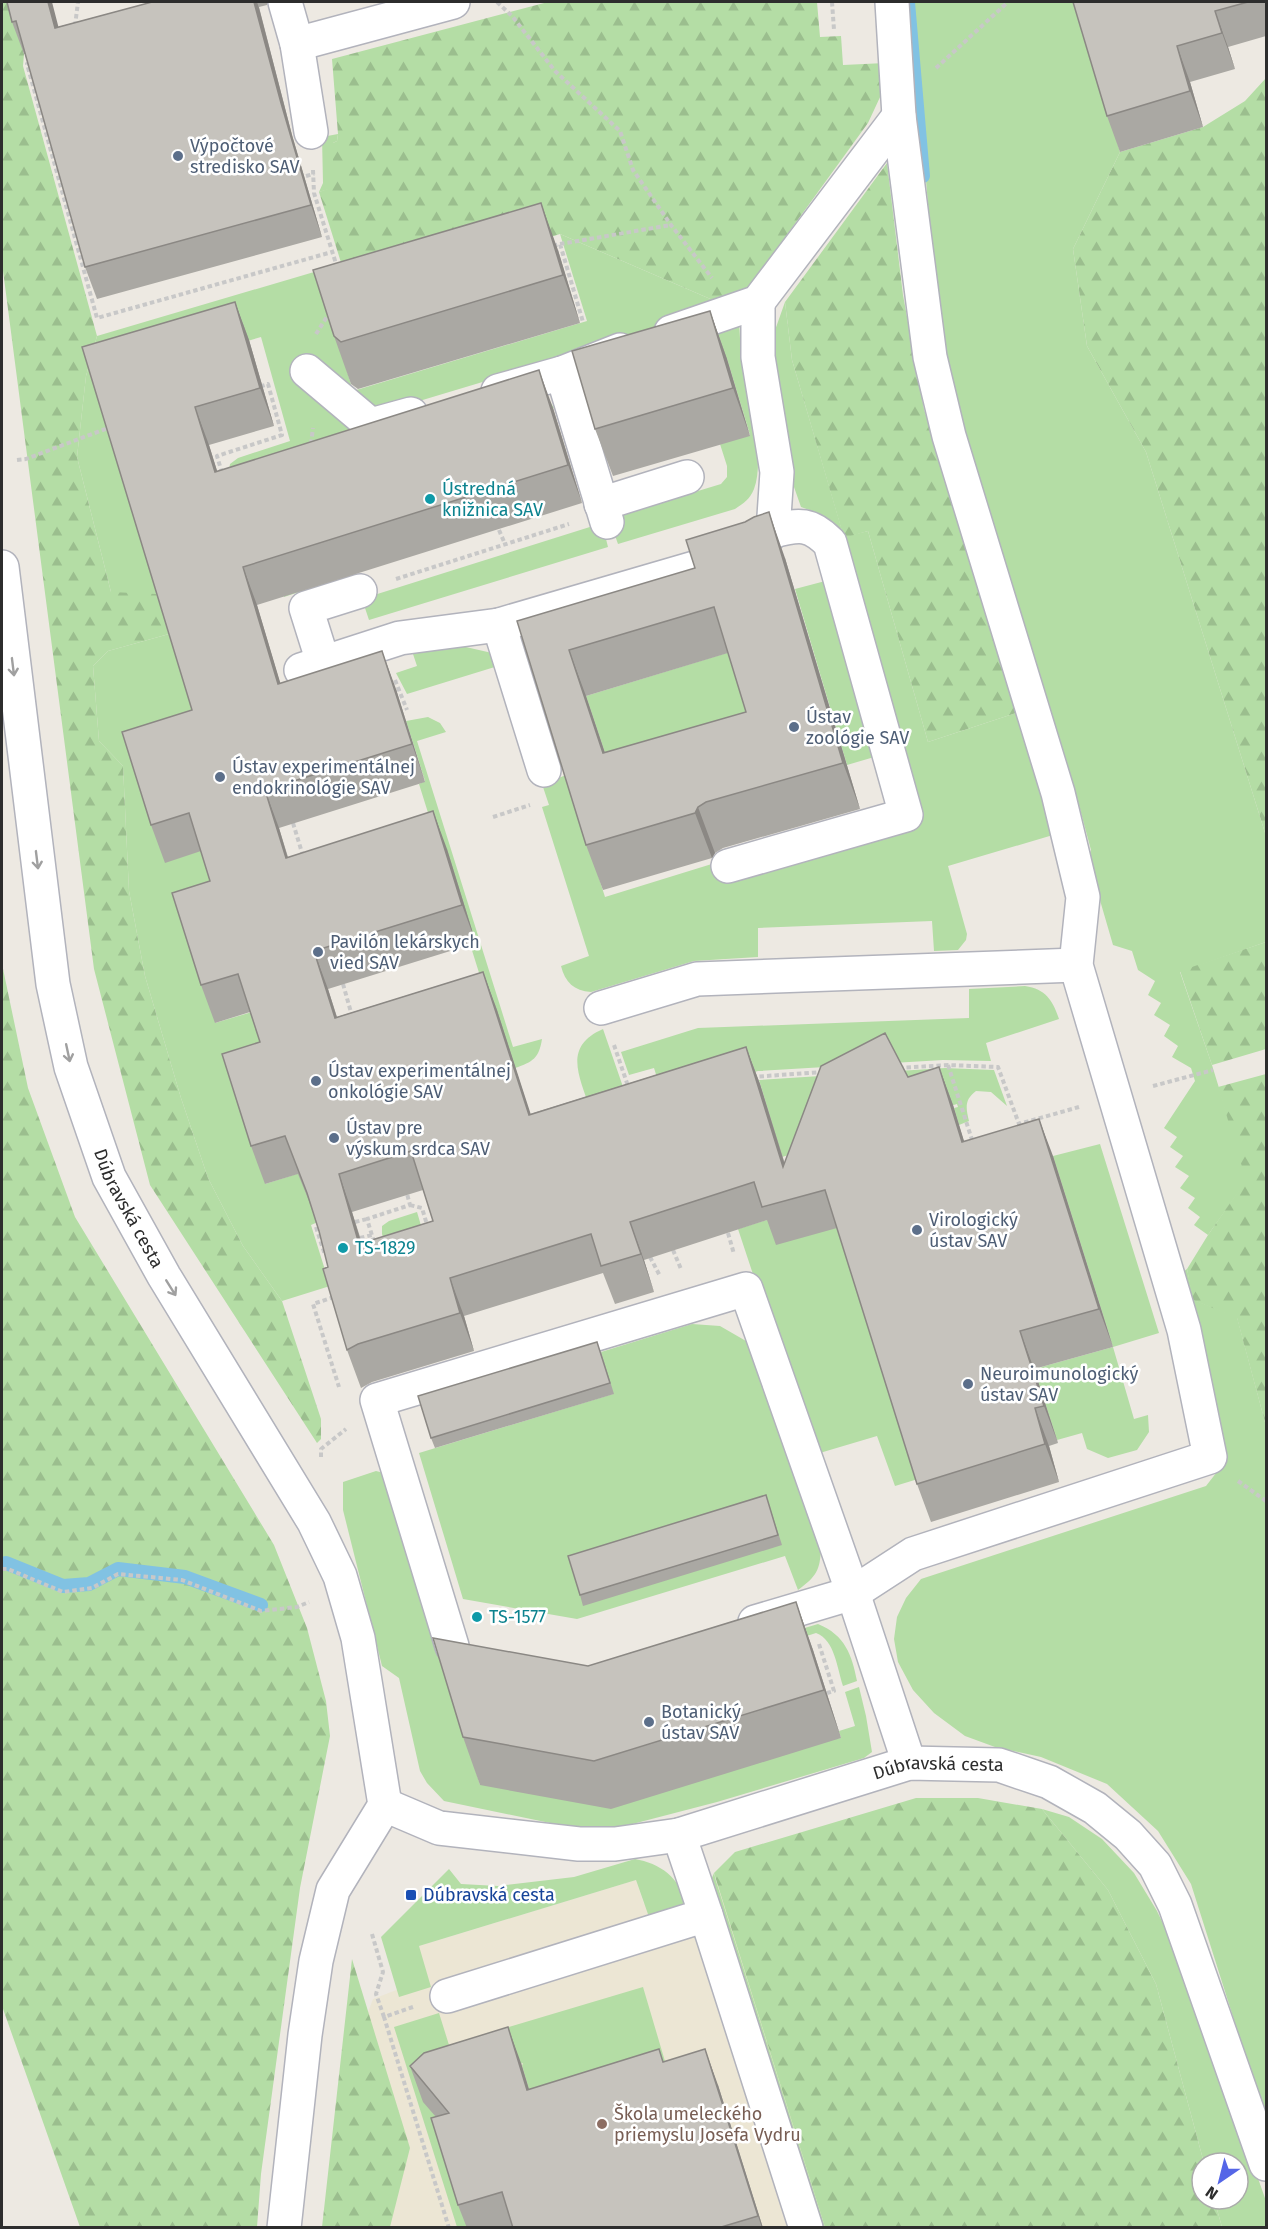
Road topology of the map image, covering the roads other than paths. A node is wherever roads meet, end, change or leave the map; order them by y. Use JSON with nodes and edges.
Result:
{"nodes":[{"id":1,"x":285,"y":2,"type":"edge"},
{"id":2,"x":453,"y":2,"type":"edge"},
{"id":3,"x":892,"y":2,"type":"edge"},
{"id":4,"x":297,"y":44,"type":"junction"},
{"id":5,"x":899,"y":116,"type":"junction"},
{"id":6,"x":311,"y":132,"type":"dead end"},
{"id":7,"x":747,"y":306,"type":"junction"},
{"id":8,"x":562,"y":373,"type":"junction"},
{"id":9,"x":313,"y":376,"type":"road end"},
{"id":10,"x":472,"y":398,"type":"edge"},
{"id":11,"x":439,"y":407,"type":"edge"},
{"id":12,"x":687,"y":477,"type":"dead end"},
{"id":13,"x":773,"y":531,"type":"junction"},
{"id":14,"x":2,"y":567,"type":"edge"},
{"id":15,"x":360,"y":591,"type":"road end"},
{"id":16,"x":499,"y":625,"type":"junction"},
{"id":17,"x":544,"y":770,"type":"dead end"},
{"id":18,"x":728,"y":866,"type":"dead end"},
{"id":19,"x":1076,"y":965,"type":"junction"},
{"id":20,"x":601,"y":1008,"type":"dead end"},
{"id":21,"x":853,"y":1593,"type":"junction"},
{"id":22,"x":731,"y":1629,"type":"edge"},
{"id":23,"x":452,"y":1646,"type":"edge"},
{"id":24,"x":909,"y":1763,"type":"junction"},
{"id":25,"x":385,"y":1805,"type":"junction"},
{"id":26,"x":679,"y":1835,"type":"junction"},
{"id":27,"x":706,"y":1915,"type":"junction"},
{"id":28,"x":447,"y":1996,"type":"road end"},
{"id":29,"x":1266,"y":2164,"type":"edge"},
{"id":30,"x":284,"y":2228,"type":"edge"},
{"id":31,"x":806,"y":2228,"type":"edge"}],
"edges":[{"from":1,"to":4,"type":"street"},
{"from":2,"to":4,"type":"street"},
{"from":3,"to":5,"type":"street"},
{"from":4,"to":6,"type":"street"},
{"from":5,"to":7,"type":"street"},
{"from":5,"to":19,"type":"street"},
{"from":7,"to":8,"type":"street"},
{"from":7,"to":13,"type":"street"},
{"from":8,"to":10,"type":"street"},
{"from":8,"to":12,"type":"street"},
{"from":9,"to":11,"type":"street"},
{"from":13,"to":16,"type":"street"},
{"from":13,"to":18,"type":"street"},
{"from":14,"to":25,"type":"street","name":"Dúbravská cesta","one_way":true},
{"from":15,"to":16,"type":"street"},
{"from":16,"to":17,"type":"street"},
{"from":19,"to":20,"type":"street"},
{"from":19,"to":21,"type":"street"},
{"from":21,"to":22,"type":"street"},
{"from":21,"to":23,"type":"street"},
{"from":21,"to":24,"type":"street"},
{"from":24,"to":26,"type":"street","name":"Dúbravská cesta"},
{"from":24,"to":29,"type":"street","name":"Dúbravská cesta"},
{"from":25,"to":26,"type":"street","name":"Dúbravská cesta"},
{"from":25,"to":30,"type":"street"},
{"from":26,"to":27,"type":"street"},
{"from":27,"to":28,"type":"street"},
{"from":27,"to":31,"type":"street"}]}
